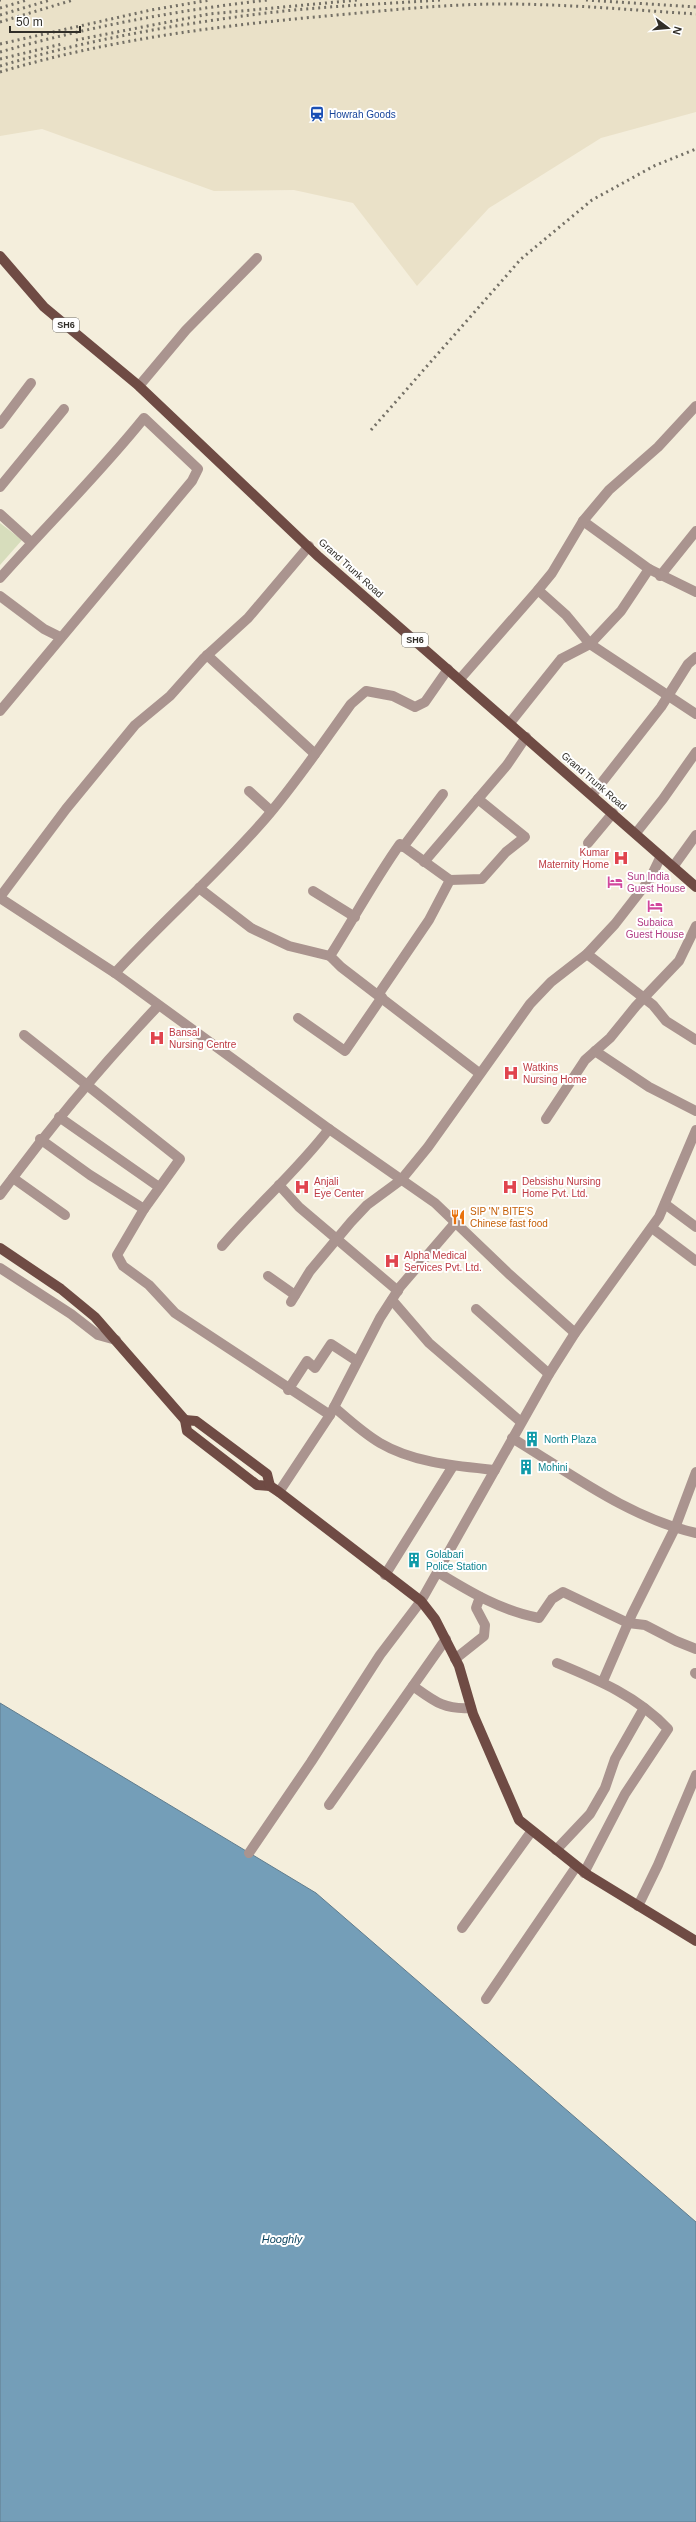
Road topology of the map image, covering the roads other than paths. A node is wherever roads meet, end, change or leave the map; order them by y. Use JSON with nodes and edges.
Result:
{"nodes":[{"id":1,"x":0,"y":256,"type":"edge"},
{"id":2,"x":257,"y":258,"type":"dead end"},
{"id":3,"x":31,"y":383,"type":"dead end"},
{"id":4,"x":139,"y":386,"type":"junction"},
{"id":5,"x":64,"y":409,"type":"dead end"},
{"id":6,"x":694,"y":414,"type":"edge"},
{"id":7,"x":0,"y":424,"type":"edge"},
{"id":8,"x":0,"y":487,"type":"edge"},
{"id":9,"x":0,"y":514,"type":"edge"},
{"id":10,"x":583,"y":521,"type":"junction"},
{"id":11,"x":696,"y":531,"type":"edge"},
{"id":12,"x":31,"y":542,"type":"junction"},
{"id":13,"x":309,"y":546,"type":"junction"},
{"id":14,"x":649,"y":569,"type":"junction"},
{"id":15,"x":660,"y":576,"type":"junction"},
{"id":16,"x":0,"y":578,"type":"edge"},
{"id":17,"x":538,"y":590,"type":"junction"},
{"id":18,"x":696,"y":592,"type":"edge"},
{"id":19,"x":0,"y":596,"type":"edge"},
{"id":20,"x":60,"y":637,"type":"junction"},
{"id":21,"x":590,"y":644,"type":"junction"},
{"id":22,"x":207,"y":655,"type":"junction"},
{"id":23,"x":696,"y":657,"type":"edge"},
{"id":24,"x":448,"y":669,"type":"junction"},
{"id":25,"x":460,"y":679,"type":"junction"},
{"id":26,"x":668,"y":697,"type":"junction"},
{"id":27,"x":0,"y":711,"type":"edge"},
{"id":28,"x":696,"y":714,"type":"edge"},
{"id":29,"x":510,"y":723,"type":"junction"},
{"id":30,"x":526,"y":737,"type":"junction"},
{"id":31,"x":696,"y":752,"type":"edge"},
{"id":32,"x":315,"y":754,"type":"junction"},
{"id":33,"x":249,"y":791,"type":"dead end"},
{"id":34,"x":443,"y":794,"type":"dead end"},
{"id":35,"x":592,"y":795,"type":"junction"},
{"id":36,"x":478,"y":799,"type":"junction"},
{"id":37,"x":271,"y":811,"type":"junction"},
{"id":38,"x":613,"y":813,"type":"junction"},
{"id":39,"x":636,"y":833,"type":"junction"},
{"id":40,"x":696,"y":835,"type":"edge"},
{"id":41,"x":588,"y":843,"type":"dead end"},
{"id":42,"x":404,"y":847,"type":"junction"},
{"id":43,"x":661,"y":856,"type":"junction"},
{"id":44,"x":424,"y":862,"type":"junction"},
{"id":45,"x":673,"y":867,"type":"junction"},
{"id":46,"x":450,"y":880,"type":"junction"},
{"id":47,"x":199,"y":888,"type":"junction"},
{"id":48,"x":696,"y":888,"type":"edge"},
{"id":49,"x":313,"y":891,"type":"dead end"},
{"id":50,"x":0,"y":898,"type":"edge"},
{"id":51,"x":355,"y":917,"type":"junction"},
{"id":52,"x":696,"y":926,"type":"edge"},
{"id":53,"x":588,"y":954,"type":"junction"},
{"id":54,"x":330,"y":956,"type":"junction"},
{"id":55,"x":115,"y":973,"type":"junction"},
{"id":56,"x":380,"y":996,"type":"junction"},
{"id":57,"x":643,"y":998,"type":"junction"},
{"id":58,"x":158,"y":1006,"type":"junction"},
{"id":59,"x":298,"y":1018,"type":"dead end"},
{"id":60,"x":24,"y":1035,"type":"dead end"},
{"id":61,"x":696,"y":1040,"type":"edge"},
{"id":62,"x":595,"y":1051,"type":"junction"},
{"id":63,"x":479,"y":1073,"type":"junction"},
{"id":64,"x":85,"y":1085,"type":"junction"},
{"id":65,"x":696,"y":1111,"type":"edge"},
{"id":66,"x":59,"y":1117,"type":"junction"},
{"id":67,"x":546,"y":1119,"type":"dead end"},
{"id":68,"x":329,"y":1129,"type":"junction"},
{"id":69,"x":696,"y":1130,"type":"edge"},
{"id":70,"x":40,"y":1139,"type":"junction"},
{"id":71,"x":13,"y":1178,"type":"junction"},
{"id":72,"x":401,"y":1180,"type":"junction"},
{"id":73,"x":279,"y":1186,"type":"junction"},
{"id":74,"x":159,"y":1187,"type":"junction"},
{"id":75,"x":0,"y":1195,"type":"edge"},
{"id":76,"x":665,"y":1204,"type":"junction"},
{"id":77,"x":144,"y":1209,"type":"junction"},
{"id":78,"x":65,"y":1215,"type":"dead end"},
{"id":79,"x":455,"y":1223,"type":"junction"},
{"id":80,"x":696,"y":1227,"type":"edge"},
{"id":81,"x":652,"y":1228,"type":"junction"},
{"id":82,"x":337,"y":1239,"type":"junction"},
{"id":83,"x":222,"y":1246,"type":"dead end"},
{"id":84,"x":0,"y":1248,"type":"edge"},
{"id":85,"x":696,"y":1261,"type":"edge"},
{"id":86,"x":0,"y":1268,"type":"edge"},
{"id":87,"x":268,"y":1276,"type":"dead end"},
{"id":88,"x":395,"y":1295,"type":"junction"},
{"id":89,"x":476,"y":1309,"type":"dead end"},
{"id":90,"x":576,"y":1332,"type":"junction"},
{"id":91,"x":116,"y":1340,"type":"junction"},
{"id":92,"x":357,"y":1361,"type":"junction"},
{"id":93,"x":549,"y":1374,"type":"junction"},
{"id":94,"x":288,"y":1390,"type":"junction"},
{"id":95,"x":332,"y":1411,"type":"junction"},
{"id":96,"x":185,"y":1420,"type":"junction"},
{"id":97,"x":521,"y":1422,"type":"junction"},
{"id":98,"x":512,"y":1438,"type":"junction"},
{"id":99,"x":454,"y":1466,"type":"junction"},
{"id":100,"x":495,"y":1470,"type":"junction"},
{"id":101,"x":696,"y":1472,"type":"edge"},
{"id":102,"x":275,"y":1489,"type":"junction"},
{"id":103,"x":675,"y":1528,"type":"junction"},
{"id":104,"x":696,"y":1533,"type":"edge"},
{"id":105,"x":439,"y":1573,"type":"junction"},
{"id":106,"x":384,"y":1575,"type":"junction"},
{"id":107,"x":480,"y":1597,"type":"junction"},
{"id":108,"x":421,"y":1601,"type":"junction"},
{"id":109,"x":628,"y":1624,"type":"junction"},
{"id":110,"x":446,"y":1639,"type":"junction"},
{"id":111,"x":696,"y":1649,"type":"edge"},
{"id":112,"x":455,"y":1658,"type":"junction"},
{"id":113,"x":557,"y":1663,"type":"dead end"},
{"id":114,"x":603,"y":1681,"type":"junction"},
{"id":115,"x":413,"y":1686,"type":"junction"},
{"id":116,"x":471,"y":1708,"type":"junction"},
{"id":117,"x":644,"y":1708,"type":"junction"},
{"id":118,"x":696,"y":1775,"type":"edge"},
{"id":119,"x":329,"y":1805,"type":"dead end"},
{"id":120,"x":531,"y":1832,"type":"junction"},
{"id":121,"x":556,"y":1850,"type":"junction"},
{"id":122,"x":249,"y":1853,"type":"dead end"},
{"id":123,"x":580,"y":1870,"type":"junction"},
{"id":124,"x":638,"y":1906,"type":"junction"},
{"id":125,"x":462,"y":1928,"type":"dead end"},
{"id":126,"x":696,"y":1941,"type":"edge"},
{"id":127,"x":486,"y":1999,"type":"dead end"}],
"edges":[{"from":1,"to":4,"type":"main road","name":"Grand Trunk Road","number":"SH6"},
{"from":2,"to":4,"type":"street"},
{"from":3,"to":7,"type":"street"},
{"from":4,"to":13,"type":"main road","name":"Grand Trunk Road","number":"SH6"},
{"from":5,"to":8,"type":"street"},
{"from":6,"to":10,"type":"street"},
{"from":9,"to":12,"type":"street"},
{"from":10,"to":14,"type":"street"},
{"from":10,"to":17,"type":"street"},
{"from":11,"to":15,"type":"street"},
{"from":12,"to":16,"type":"street"},
{"from":12,"to":20,"type":"street"},
{"from":13,"to":22,"type":"street"},
{"from":13,"to":24,"type":"main road","name":"Grand Trunk Road","number":"SH6"},
{"from":14,"to":15,"type":"street"},
{"from":14,"to":21,"type":"street"},
{"from":15,"to":18,"type":"street"},
{"from":17,"to":21,"type":"street"},
{"from":17,"to":25,"type":"street"},
{"from":19,"to":20,"type":"street"},
{"from":20,"to":27,"type":"street"},
{"from":21,"to":26,"type":"street"},
{"from":21,"to":29,"type":"street"},
{"from":22,"to":32,"type":"street"},
{"from":22,"to":50,"type":"street"},
{"from":23,"to":26,"type":"street"},
{"from":24,"to":25,"type":"main road","name":"Grand Trunk Road","number":"SH6"},
{"from":24,"to":32,"type":"street"},
{"from":25,"to":29,"type":"main road","name":"Grand Trunk Road","number":"SH6"},
{"from":26,"to":28,"type":"street"},
{"from":26,"to":35,"type":"street"},
{"from":29,"to":30,"type":"main road","name":"Grand Trunk Road","number":"SH6"},
{"from":30,"to":35,"type":"main road","name":"Grand Trunk Road","number":"SH6"},
{"from":30,"to":36,"type":"street"},
{"from":31,"to":39,"type":"street"},
{"from":32,"to":37,"type":"street"},
{"from":33,"to":37,"type":"street"},
{"from":34,"to":42,"type":"street"},
{"from":35,"to":38,"type":"main road","name":"Grand Trunk Road","number":"SH6"},
{"from":36,"to":44,"type":"street"},
{"from":36,"to":46,"type":"street"},
{"from":37,"to":47,"type":"street"},
{"from":38,"to":39,"type":"main road","name":"Grand Trunk Road","number":"SH6"},
{"from":38,"to":41,"type":"street"},
{"from":39,"to":43,"type":"main road","name":"Grand Trunk Road","number":"SH6"},
{"from":40,"to":45,"type":"street"},
{"from":42,"to":44,"type":"street"},
{"from":42,"to":51,"type":"street"},
{"from":43,"to":45,"type":"main road","name":"Grand Trunk Road","number":"SH6"},
{"from":43,"to":53,"type":"street"},
{"from":44,"to":46,"type":"street"},
{"from":45,"to":48,"type":"main road","name":"Grand Trunk Road","number":"SH6"},
{"from":46,"to":56,"type":"street"},
{"from":47,"to":54,"type":"street"},
{"from":47,"to":55,"type":"street"},
{"from":49,"to":51,"type":"street"},
{"from":50,"to":55,"type":"street"},
{"from":51,"to":54,"type":"street"},
{"from":52,"to":57,"type":"street"},
{"from":53,"to":57,"type":"street"},
{"from":53,"to":63,"type":"street"},
{"from":54,"to":56,"type":"street"},
{"from":55,"to":58,"type":"street"},
{"from":56,"to":59,"type":"street"},
{"from":56,"to":63,"type":"street"},
{"from":57,"to":61,"type":"street"},
{"from":57,"to":62,"type":"street"},
{"from":58,"to":64,"type":"street"},
{"from":58,"to":68,"type":"street"},
{"from":60,"to":64,"type":"street"},
{"from":62,"to":65,"type":"street"},
{"from":62,"to":67,"type":"street"},
{"from":63,"to":72,"type":"street"},
{"from":64,"to":66,"type":"street"},
{"from":64,"to":74,"type":"street"},
{"from":66,"to":70,"type":"street"},
{"from":66,"to":74,"type":"street"},
{"from":68,"to":72,"type":"street"},
{"from":68,"to":73,"type":"street"},
{"from":69,"to":76,"type":"street"},
{"from":70,"to":71,"type":"street"},
{"from":70,"to":77,"type":"street"},
{"from":71,"to":75,"type":"street"},
{"from":71,"to":78,"type":"street"},
{"from":72,"to":79,"type":"street"},
{"from":72,"to":82,"type":"street"},
{"from":73,"to":82,"type":"street"},
{"from":73,"to":83,"type":"street"},
{"from":74,"to":77,"type":"street"},
{"from":76,"to":80,"type":"street"},
{"from":76,"to":81,"type":"street"},
{"from":77,"to":94,"type":"street"},
{"from":79,"to":88,"type":"street"},
{"from":79,"to":90,"type":"street"},
{"from":81,"to":85,"type":"street"},
{"from":81,"to":90,"type":"street"},
{"from":82,"to":87,"type":"street"},
{"from":82,"to":88,"type":"street"},
{"from":84,"to":91,"type":"main road"},
{"from":86,"to":91,"type":"street"},
{"from":88,"to":92,"type":"street"},
{"from":88,"to":97,"type":"street"},
{"from":89,"to":93,"type":"street"},
{"from":90,"to":93,"type":"street"},
{"from":91,"to":96,"type":"main road"},
{"from":92,"to":94,"type":"street"},
{"from":92,"to":95,"type":"street"},
{"from":93,"to":97,"type":"street"},
{"from":94,"to":95,"type":"street"},
{"from":95,"to":99,"type":"street"},
{"from":95,"to":102,"type":"street"},
{"from":96,"to":102,"type":"main road"},
{"from":96,"to":102,"type":"main road"},
{"from":97,"to":98,"type":"street"},
{"from":98,"to":100,"type":"street"},
{"from":98,"to":103,"type":"street"},
{"from":99,"to":100,"type":"street"},
{"from":99,"to":106,"type":"street"},
{"from":100,"to":105,"type":"street"},
{"from":101,"to":103,"type":"street"},
{"from":102,"to":106,"type":"main road"},
{"from":103,"to":104,"type":"street"},
{"from":103,"to":109,"type":"street"},
{"from":105,"to":107,"type":"street"},
{"from":105,"to":108,"type":"street"},
{"from":106,"to":108,"type":"main road"},
{"from":107,"to":109,"type":"street"},
{"from":107,"to":112,"type":"street"},
{"from":108,"to":110,"type":"main road"},
{"from":108,"to":122,"type":"street"},
{"from":109,"to":111,"type":"street"},
{"from":109,"to":114,"type":"street"},
{"from":110,"to":112,"type":"main road"},
{"from":110,"to":115,"type":"street"},
{"from":112,"to":116,"type":"main road"},
{"from":113,"to":114,"type":"street"},
{"from":114,"to":117,"type":"street"},
{"from":115,"to":116,"type":"street"},
{"from":115,"to":119,"type":"street"},
{"from":116,"to":120,"type":"main road"},
{"from":117,"to":121,"type":"street"},
{"from":117,"to":123,"type":"street"},
{"from":118,"to":124,"type":"street"},
{"from":120,"to":121,"type":"main road"},
{"from":120,"to":125,"type":"street"},
{"from":121,"to":123,"type":"main road"},
{"from":123,"to":124,"type":"main road"},
{"from":123,"to":127,"type":"street"},
{"from":124,"to":126,"type":"main road"}]}
